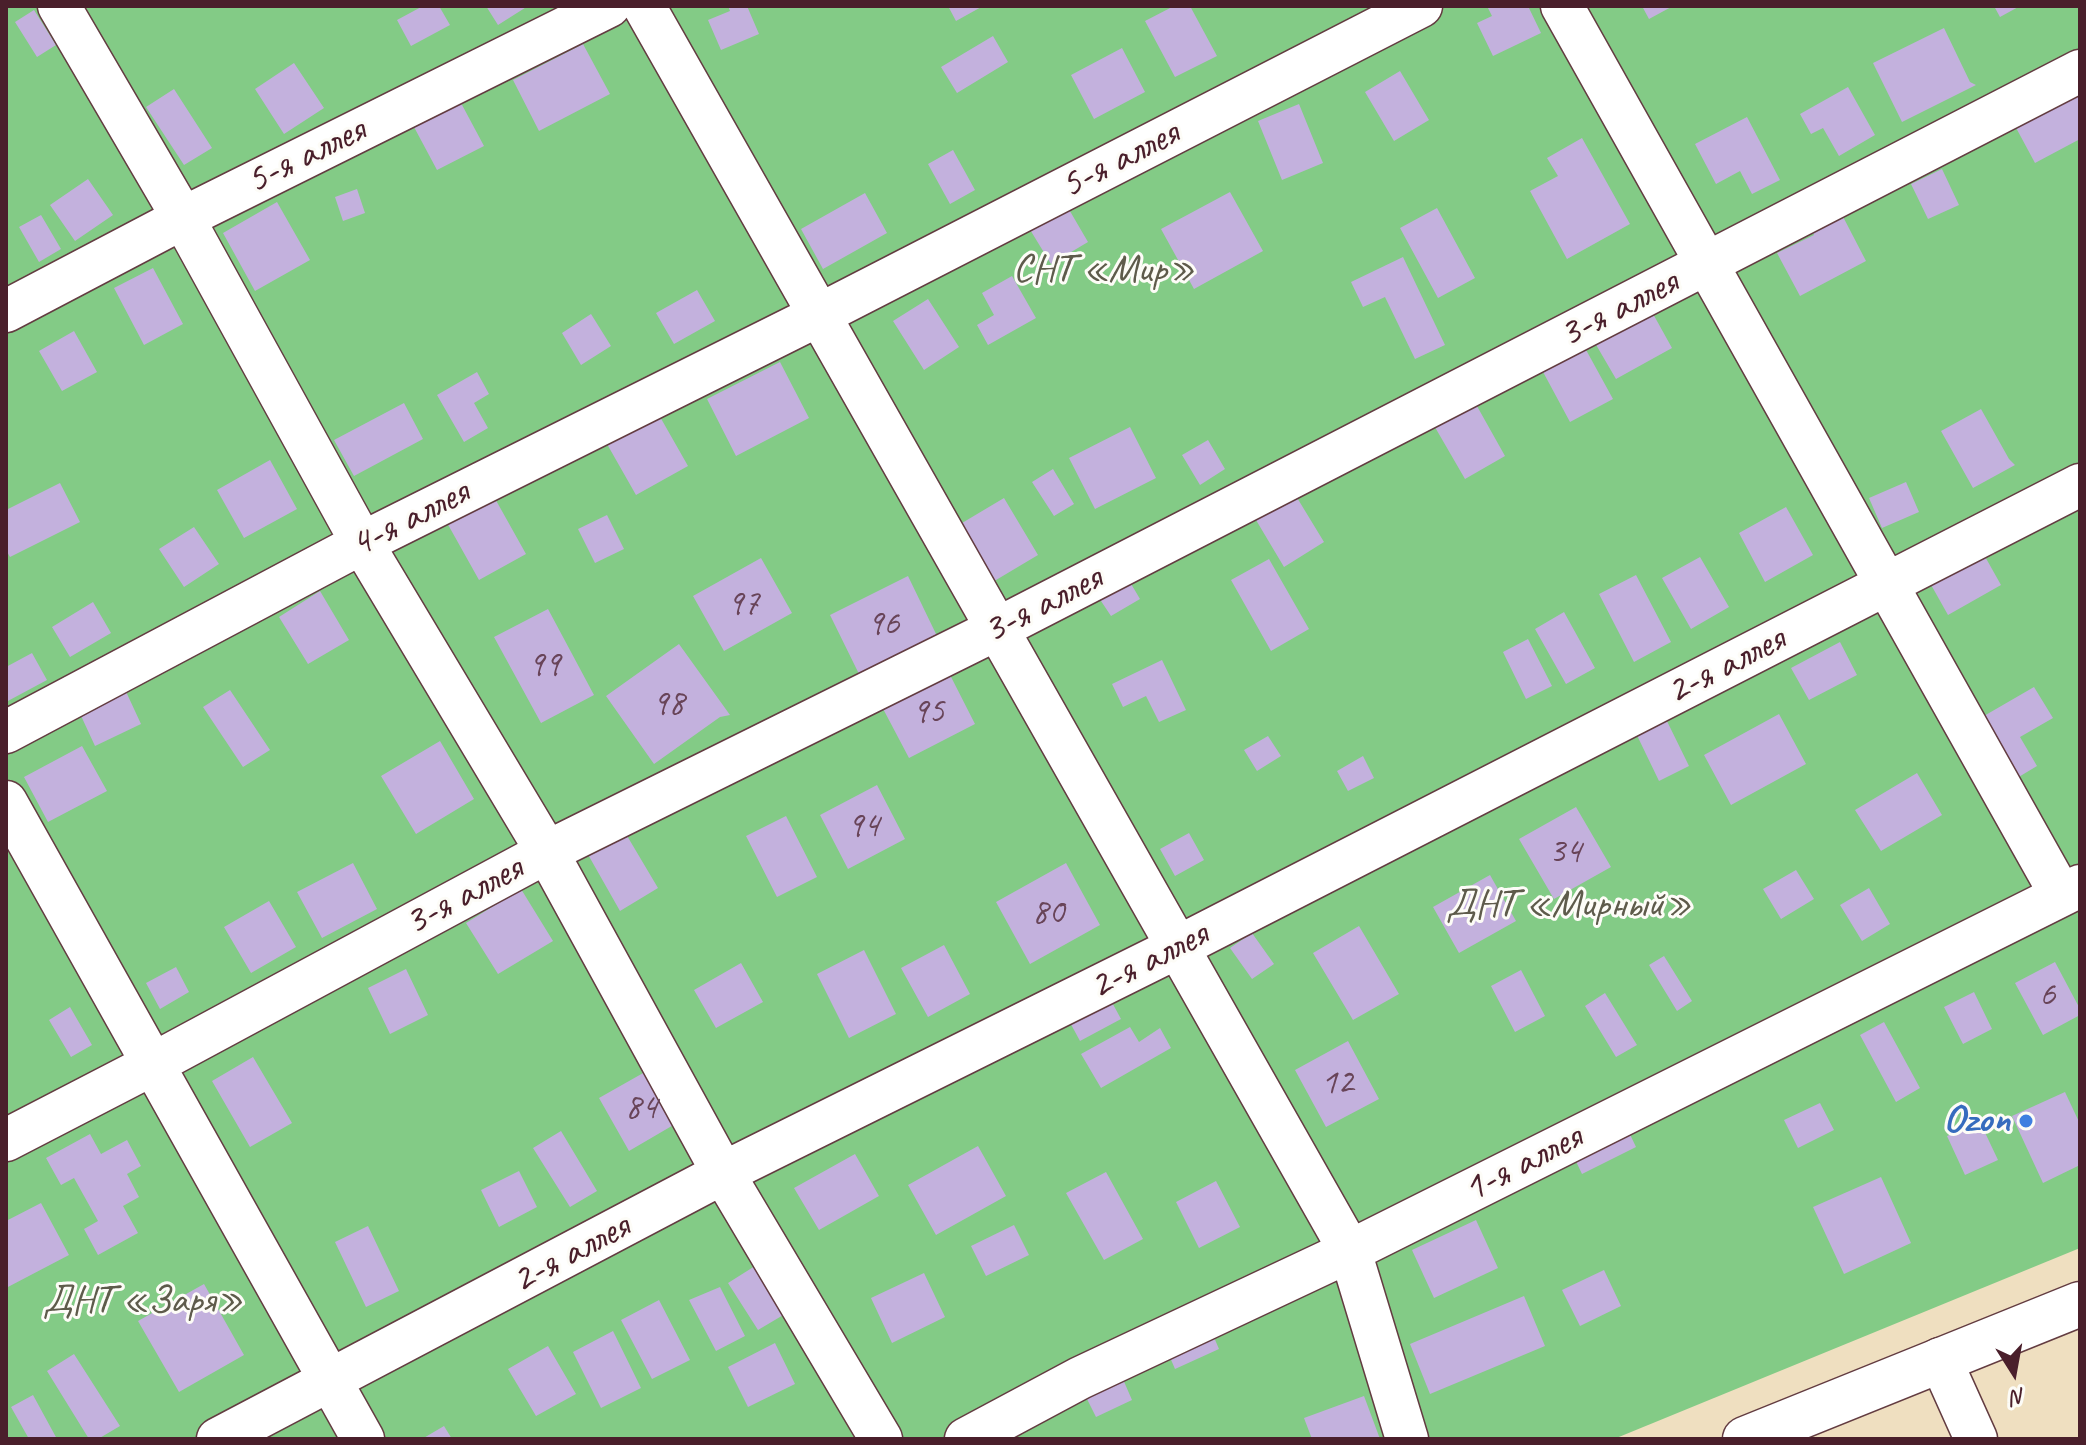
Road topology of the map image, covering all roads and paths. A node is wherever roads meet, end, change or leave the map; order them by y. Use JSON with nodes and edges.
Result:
{"nodes":[{"id":1,"x":59,"y":6,"type":"edge"},
{"id":2,"x":609,"y":6,"type":"edge"},
{"id":3,"x":644,"y":6,"type":"edge"},
{"id":4,"x":1421,"y":6,"type":"edge"},
{"id":5,"x":1562,"y":6,"type":"edge"},
{"id":6,"x":2080,"y":71,"type":"edge"},
{"id":7,"x":183,"y":218,"type":"junction"},
{"id":8,"x":1706,"y":263,"type":"junction"},
{"id":9,"x":6,"y":311,"type":"edge"},
{"id":10,"x":819,"y":315,"type":"junction"},
{"id":11,"x":2080,"y":485,"type":"edge"},
{"id":12,"x":362,"y":543,"type":"junction"},
{"id":13,"x":1886,"y":584,"type":"junction"},
{"id":14,"x":997,"y":629,"type":"junction"},
{"id":15,"x":6,"y":732,"type":"edge"},
{"id":16,"x":6,"y":802,"type":"edge"},
{"id":17,"x":547,"y":852,"type":"junction"},
{"id":18,"x":2070,"y":891,"type":"edge"},
{"id":19,"x":1178,"y":947,"type":"junction"},
{"id":20,"x":153,"y":1064,"type":"junction"},
{"id":21,"x":6,"y":1140,"type":"edge"},
{"id":22,"x":723,"y":1173,"type":"junction"},
{"id":23,"x":1350,"y":1251,"type":"junction"},
{"id":24,"x":2080,"y":1304,"type":"edge"},
{"id":25,"x":1940,"y":1359,"type":"junction"},
{"id":26,"x":331,"y":1381,"type":"junction"},
{"id":27,"x":218,"y":1439,"type":"edge"},
{"id":28,"x":363,"y":1439,"type":"edge"},
{"id":29,"x":881,"y":1439,"type":"edge"},
{"id":30,"x":966,"y":1439,"type":"edge"},
{"id":31,"x":1407,"y":1439,"type":"edge"},
{"id":32,"x":1745,"y":1439,"type":"edge"},
{"id":33,"x":1976,"y":1439,"type":"edge"}],
"edges":[{"from":1,"to":7,"type":"street"},
{"from":2,"to":7,"type":"street","name":"5-я аллея"},
{"from":3,"to":10,"type":"street"},
{"from":4,"to":10,"type":"street","name":"5-я аллея"},
{"from":5,"to":8,"type":"street"},
{"from":6,"to":8,"type":"street","name":"3-я аллея"},
{"from":7,"to":9,"type":"street","name":"5-я аллея"},
{"from":7,"to":12,"type":"street"},
{"from":8,"to":13,"type":"street"},
{"from":8,"to":14,"type":"street","name":"3-я аллея"},
{"from":10,"to":12,"type":"street","name":"4-я аллея"},
{"from":10,"to":14,"type":"street"},
{"from":11,"to":13,"type":"street","name":"2-я аллея"},
{"from":12,"to":15,"type":"street","name":"4-я аллея"},
{"from":12,"to":17,"type":"street"},
{"from":13,"to":18,"type":"street"},
{"from":13,"to":19,"type":"street","name":"2-я аллея"},
{"from":14,"to":17,"type":"street","name":"3-я аллея"},
{"from":14,"to":19,"type":"street"},
{"from":16,"to":20,"type":"street"},
{"from":17,"to":20,"type":"street","name":"3-я аллея"},
{"from":17,"to":22,"type":"street"},
{"from":18,"to":23,"type":"street","name":"1-я аллея"},
{"from":19,"to":22,"type":"street","name":"2-я аллея"},
{"from":19,"to":23,"type":"street"},
{"from":20,"to":21,"type":"street","name":"3-я аллея"},
{"from":20,"to":26,"type":"street"},
{"from":22,"to":26,"type":"street","name":"2-я аллея"},
{"from":22,"to":29,"type":"street"},
{"from":23,"to":30,"type":"street","name":"1-я аллея"},
{"from":23,"to":31,"type":"street"},
{"from":24,"to":25,"type":"main road"},
{"from":25,"to":32,"type":"main road"},
{"from":25,"to":33,"type":"street"},
{"from":26,"to":27,"type":"street","name":"2-я аллея"},
{"from":26,"to":28,"type":"street"}]}
